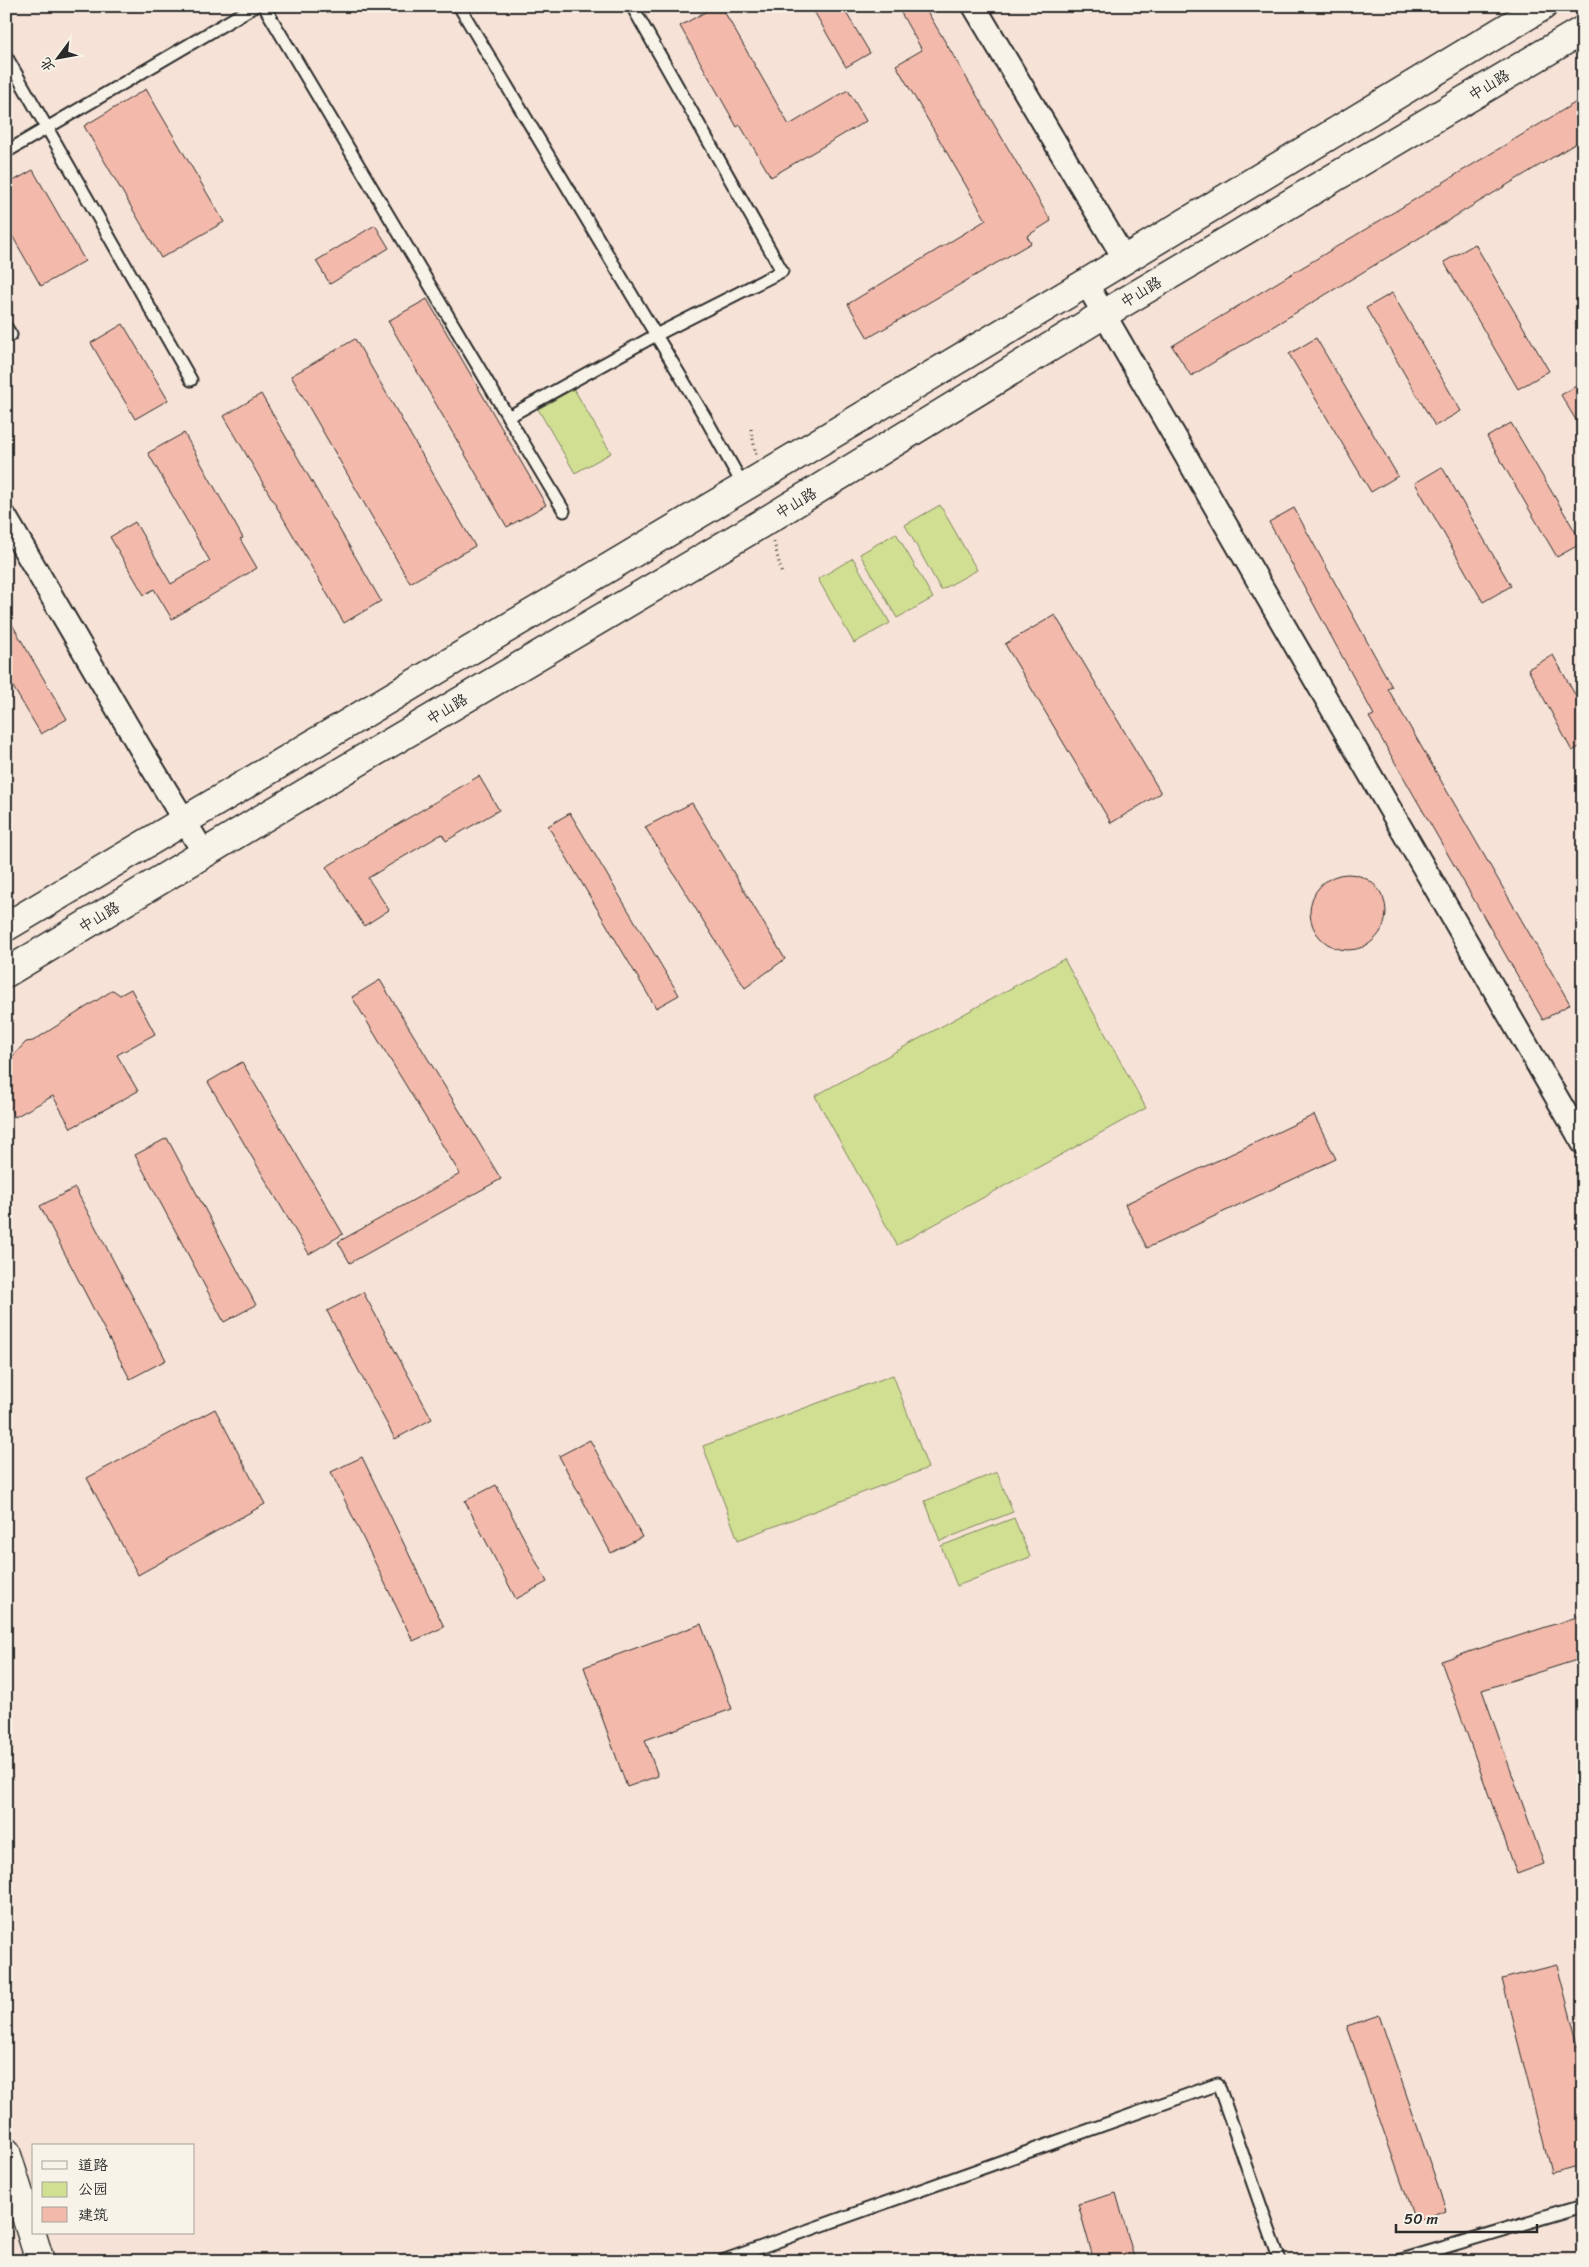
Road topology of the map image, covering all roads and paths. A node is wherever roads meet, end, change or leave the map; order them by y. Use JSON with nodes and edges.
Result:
{"nodes":[{"id":1,"x":255,"y":6,"type":"edge"},
{"id":2,"x":264,"y":6,"type":"edge"},
{"id":3,"x":458,"y":6,"type":"edge"},
{"id":4,"x":632,"y":6,"type":"edge"},
{"id":5,"x":974,"y":6,"type":"edge"},
{"id":6,"x":1543,"y":6,"type":"edge"},
{"id":7,"x":1583,"y":30,"type":"edge"},
{"id":8,"x":6,"y":56,"type":"edge"},
{"id":9,"x":47,"y":128,"type":"junction"},
{"id":10,"x":6,"y":152,"type":"edge"},
{"id":11,"x":1124,"y":258,"type":"junction"},
{"id":12,"x":1086,"y":283,"type":"junction"},
{"id":13,"x":1104,"y":314,"type":"junction"},
{"id":14,"x":656,"y":335,"type":"junction"},
{"id":15,"x":191,"y":380,"type":"dead end"},
{"id":16,"x":508,"y":418,"type":"junction"},
{"id":17,"x":744,"y":487,"type":"junction"},
{"id":18,"x":564,"y":511,"type":"dead end"},
{"id":19,"x":6,"y":518,"type":"edge"},
{"id":20,"x":184,"y":822,"type":"junction"},
{"id":21,"x":204,"y":854,"type":"junction"},
{"id":22,"x":6,"y":927,"type":"edge"},
{"id":23,"x":6,"y":973,"type":"edge"},
{"id":24,"x":1583,"y":1143,"type":"edge"},
{"id":25,"x":6,"y":2152,"type":"edge"},
{"id":26,"x":1583,"y":2206,"type":"edge"},
{"id":27,"x":40,"y":2261,"type":"edge"},
{"id":28,"x":722,"y":2261,"type":"edge"},
{"id":29,"x":1280,"y":2261,"type":"edge"},
{"id":30,"x":1398,"y":2261,"type":"edge"}],
"edges":[{"from":1,"to":9,"type":"lane"},
{"from":2,"to":16,"type":"lane"},
{"from":3,"to":14,"type":"lane"},
{"from":4,"to":14,"type":"lane"},
{"from":5,"to":11,"type":"street"},
{"from":6,"to":11,"type":"main road"},
{"from":7,"to":13,"type":"main road","name":"中山路"},
{"from":8,"to":9,"type":"lane"},
{"from":9,"to":10,"type":"lane"},
{"from":9,"to":15,"type":"lane"},
{"from":11,"to":12,"type":"main road"},
{"from":12,"to":13,"type":"street"},
{"from":12,"to":17,"type":"main road"},
{"from":13,"to":21,"type":"main road","name":"中山路"},
{"from":13,"to":24,"type":"street"},
{"from":14,"to":16,"type":"lane"},
{"from":14,"to":17,"type":"lane"},
{"from":16,"to":18,"type":"lane"},
{"from":17,"to":20,"type":"main road"},
{"from":19,"to":20,"type":"street"},
{"from":20,"to":21,"type":"street"},
{"from":20,"to":22,"type":"main road"},
{"from":21,"to":23,"type":"main road","name":"中山路"},
{"from":25,"to":27,"type":"main road"},
{"from":26,"to":30,"type":"lane"},
{"from":28,"to":29,"type":"lane"}]}
